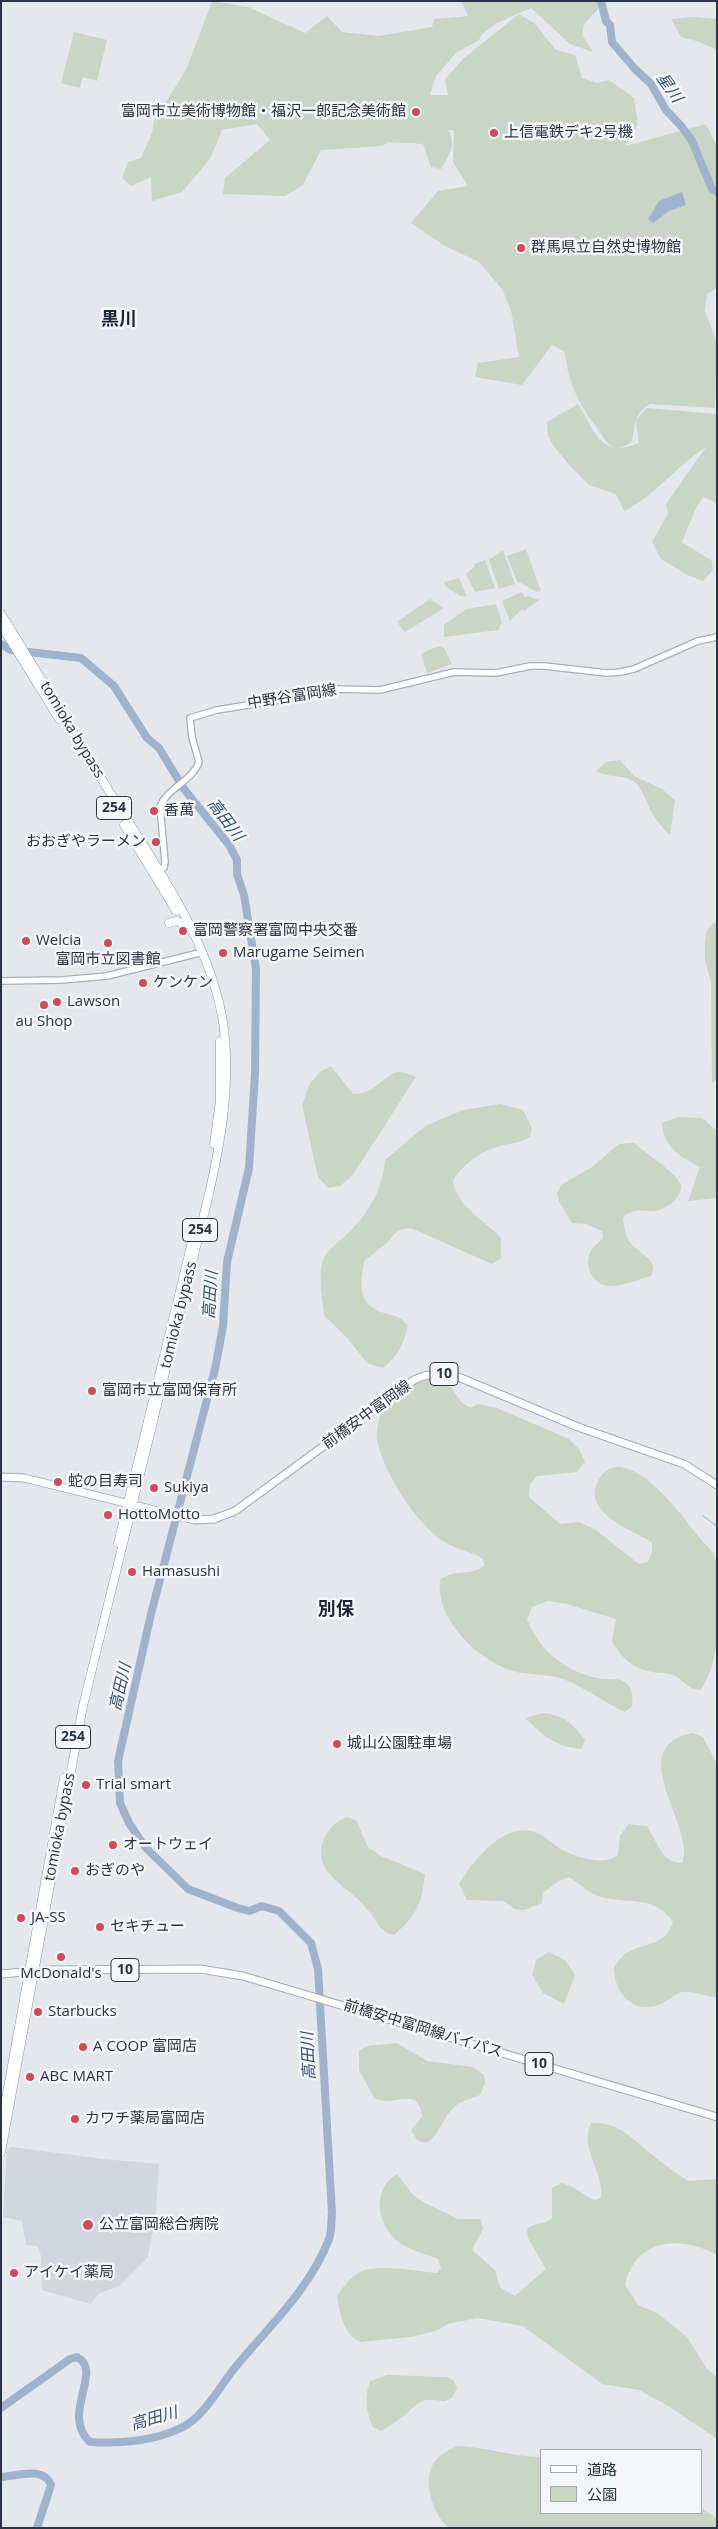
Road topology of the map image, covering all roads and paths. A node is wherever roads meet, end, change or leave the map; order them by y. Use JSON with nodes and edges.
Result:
{"nodes":[{"id":1,"x":1,"y":614,"type":"edge"},
{"id":2,"x":1,"y":625,"type":"edge"},
{"id":3,"x":717,"y":637,"type":"edge"},
{"id":4,"x":149,"y":855,"type":"junction"},
{"id":5,"x":165,"y":856,"type":"junction"},
{"id":6,"x":156,"y":874,"type":"junction"},
{"id":7,"x":169,"y":923,"type":"dead end"},
{"id":8,"x":184,"y":924,"type":"junction"},
{"id":9,"x":201,"y":953,"type":"junction"},
{"id":10,"x":1,"y":981,"type":"edge"},
{"id":11,"x":1,"y":1477,"type":"edge"},
{"id":12,"x":717,"y":1485,"type":"edge"},
{"id":13,"x":130,"y":1504,"type":"junction"},
{"id":14,"x":31,"y":1973,"type":"junction"},
{"id":15,"x":1,"y":1974,"type":"edge"},
{"id":16,"x":717,"y":2117,"type":"edge"},
{"id":17,"x":1,"y":2124,"type":"edge"},
{"id":18,"x":1,"y":2152,"type":"edge"}],
"edges":[{"from":1,"to":4,"type":"highway","name":"tomioka bypass","number":"254"},
{"from":2,"to":6,"type":"highway","name":"tomioka bypass","number":"254"},
{"from":3,"to":5,"type":"main road","name":"中野谷富岡線"},
{"from":4,"to":5,"type":"main road"},
{"from":4,"to":6,"type":"highway","name":"tomioka bypass","number":"254"},
{"from":5,"to":6,"type":"main road","name":"中野谷富岡線"},
{"from":6,"to":8,"type":"highway","name":"tomioka bypass","number":"254"},
{"from":6,"to":9,"type":"highway","name":"tomioka bypass","number":"254"},
{"from":7,"to":8,"type":"highway"},
{"from":8,"to":9,"type":"highway","name":"tomioka bypass","number":"254"},
{"from":9,"to":10,"type":"main road"},
{"from":9,"to":13,"type":"highway","name":"tomioka bypass","number":"254"},
{"from":11,"to":13,"type":"main road","number":"10"},
{"from":12,"to":13,"type":"main road","name":"前橋安中富岡線","number":"10"},
{"from":13,"to":14,"type":"highway","name":"tomioka bypass","number":"254"},
{"from":14,"to":15,"type":"main road","name":"前橋安中富岡線バイパス"},
{"from":14,"to":16,"type":"main road","name":"前橋安中富岡線バイパス","number":"10"},
{"from":14,"to":17,"type":"highway","name":"tomioka bypass","number":"254"},
{"from":14,"to":18,"type":"highway","name":"tomioka bypass","number":"254"}]}
